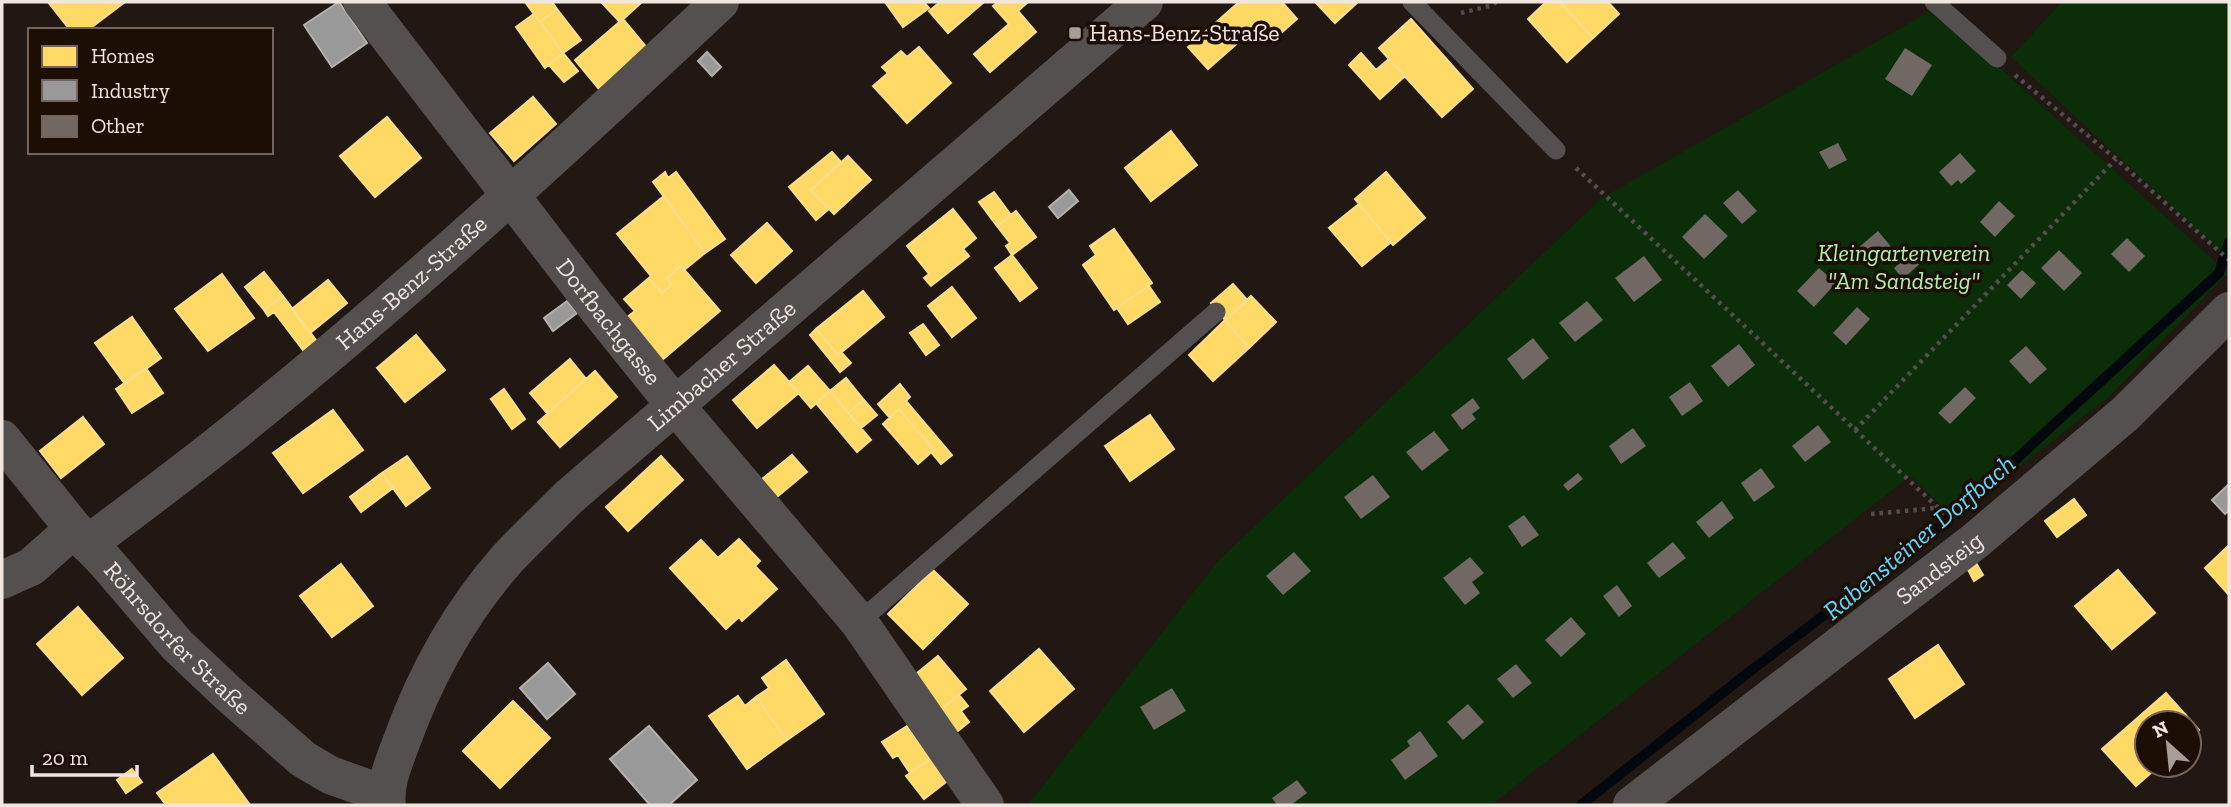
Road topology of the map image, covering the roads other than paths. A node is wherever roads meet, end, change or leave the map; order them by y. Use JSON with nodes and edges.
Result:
{"nodes":[{"id":1,"x":362,"y":2,"type":"edge"},
{"id":2,"x":720,"y":2,"type":"edge"},
{"id":3,"x":1144,"y":2,"type":"edge"},
{"id":4,"x":1412,"y":2,"type":"edge"},
{"id":5,"x":1934,"y":2,"type":"edge"},
{"id":6,"x":1997,"y":58,"type":"road end"},
{"id":7,"x":1556,"y":150,"type":"road end"},
{"id":8,"x":510,"y":196,"type":"junction"},
{"id":9,"x":2229,"y":311,"type":"edge"},
{"id":10,"x":1216,"y":313,"type":"dead end"},
{"id":11,"x":676,"y":405,"type":"junction"},
{"id":12,"x":2,"y":439,"type":"edge"},
{"id":13,"x":81,"y":537,"type":"junction"},
{"id":14,"x":2,"y":580,"type":"edge"},
{"id":15,"x":859,"y":622,"type":"junction"},
{"id":16,"x":387,"y":800,"type":"edge"},
{"id":17,"x":985,"y":805,"type":"edge"},
{"id":18,"x":1632,"y":805,"type":"edge"}],
"edges":[{"from":1,"to":8,"type":"street","name":"Dorfbachgasse"},
{"from":2,"to":8,"type":"street","name":"Hans-Benz-Straße"},
{"from":3,"to":11,"type":"street","name":"Limbacher Straße"},
{"from":4,"to":7,"type":"lane"},
{"from":5,"to":6,"type":"lane"},
{"from":8,"to":11,"type":"street","name":"Dorfbachgasse"},
{"from":8,"to":13,"type":"street","name":"Hans-Benz-Straße"},
{"from":9,"to":18,"type":"street","name":"Sandsteig"},
{"from":10,"to":15,"type":"lane"},
{"from":11,"to":15,"type":"street","name":"Dorfbachgasse"},
{"from":11,"to":16,"type":"street","name":"Limbacher Straße"},
{"from":12,"to":13,"type":"street","name":"Röhrsdorfer Straße"},
{"from":13,"to":14,"type":"street","name":"Hans-Benz-Straße"},
{"from":13,"to":16,"type":"street","name":"Röhrsdorfer Straße"},
{"from":15,"to":17,"type":"street","name":"Dorfbachgasse"}]}
